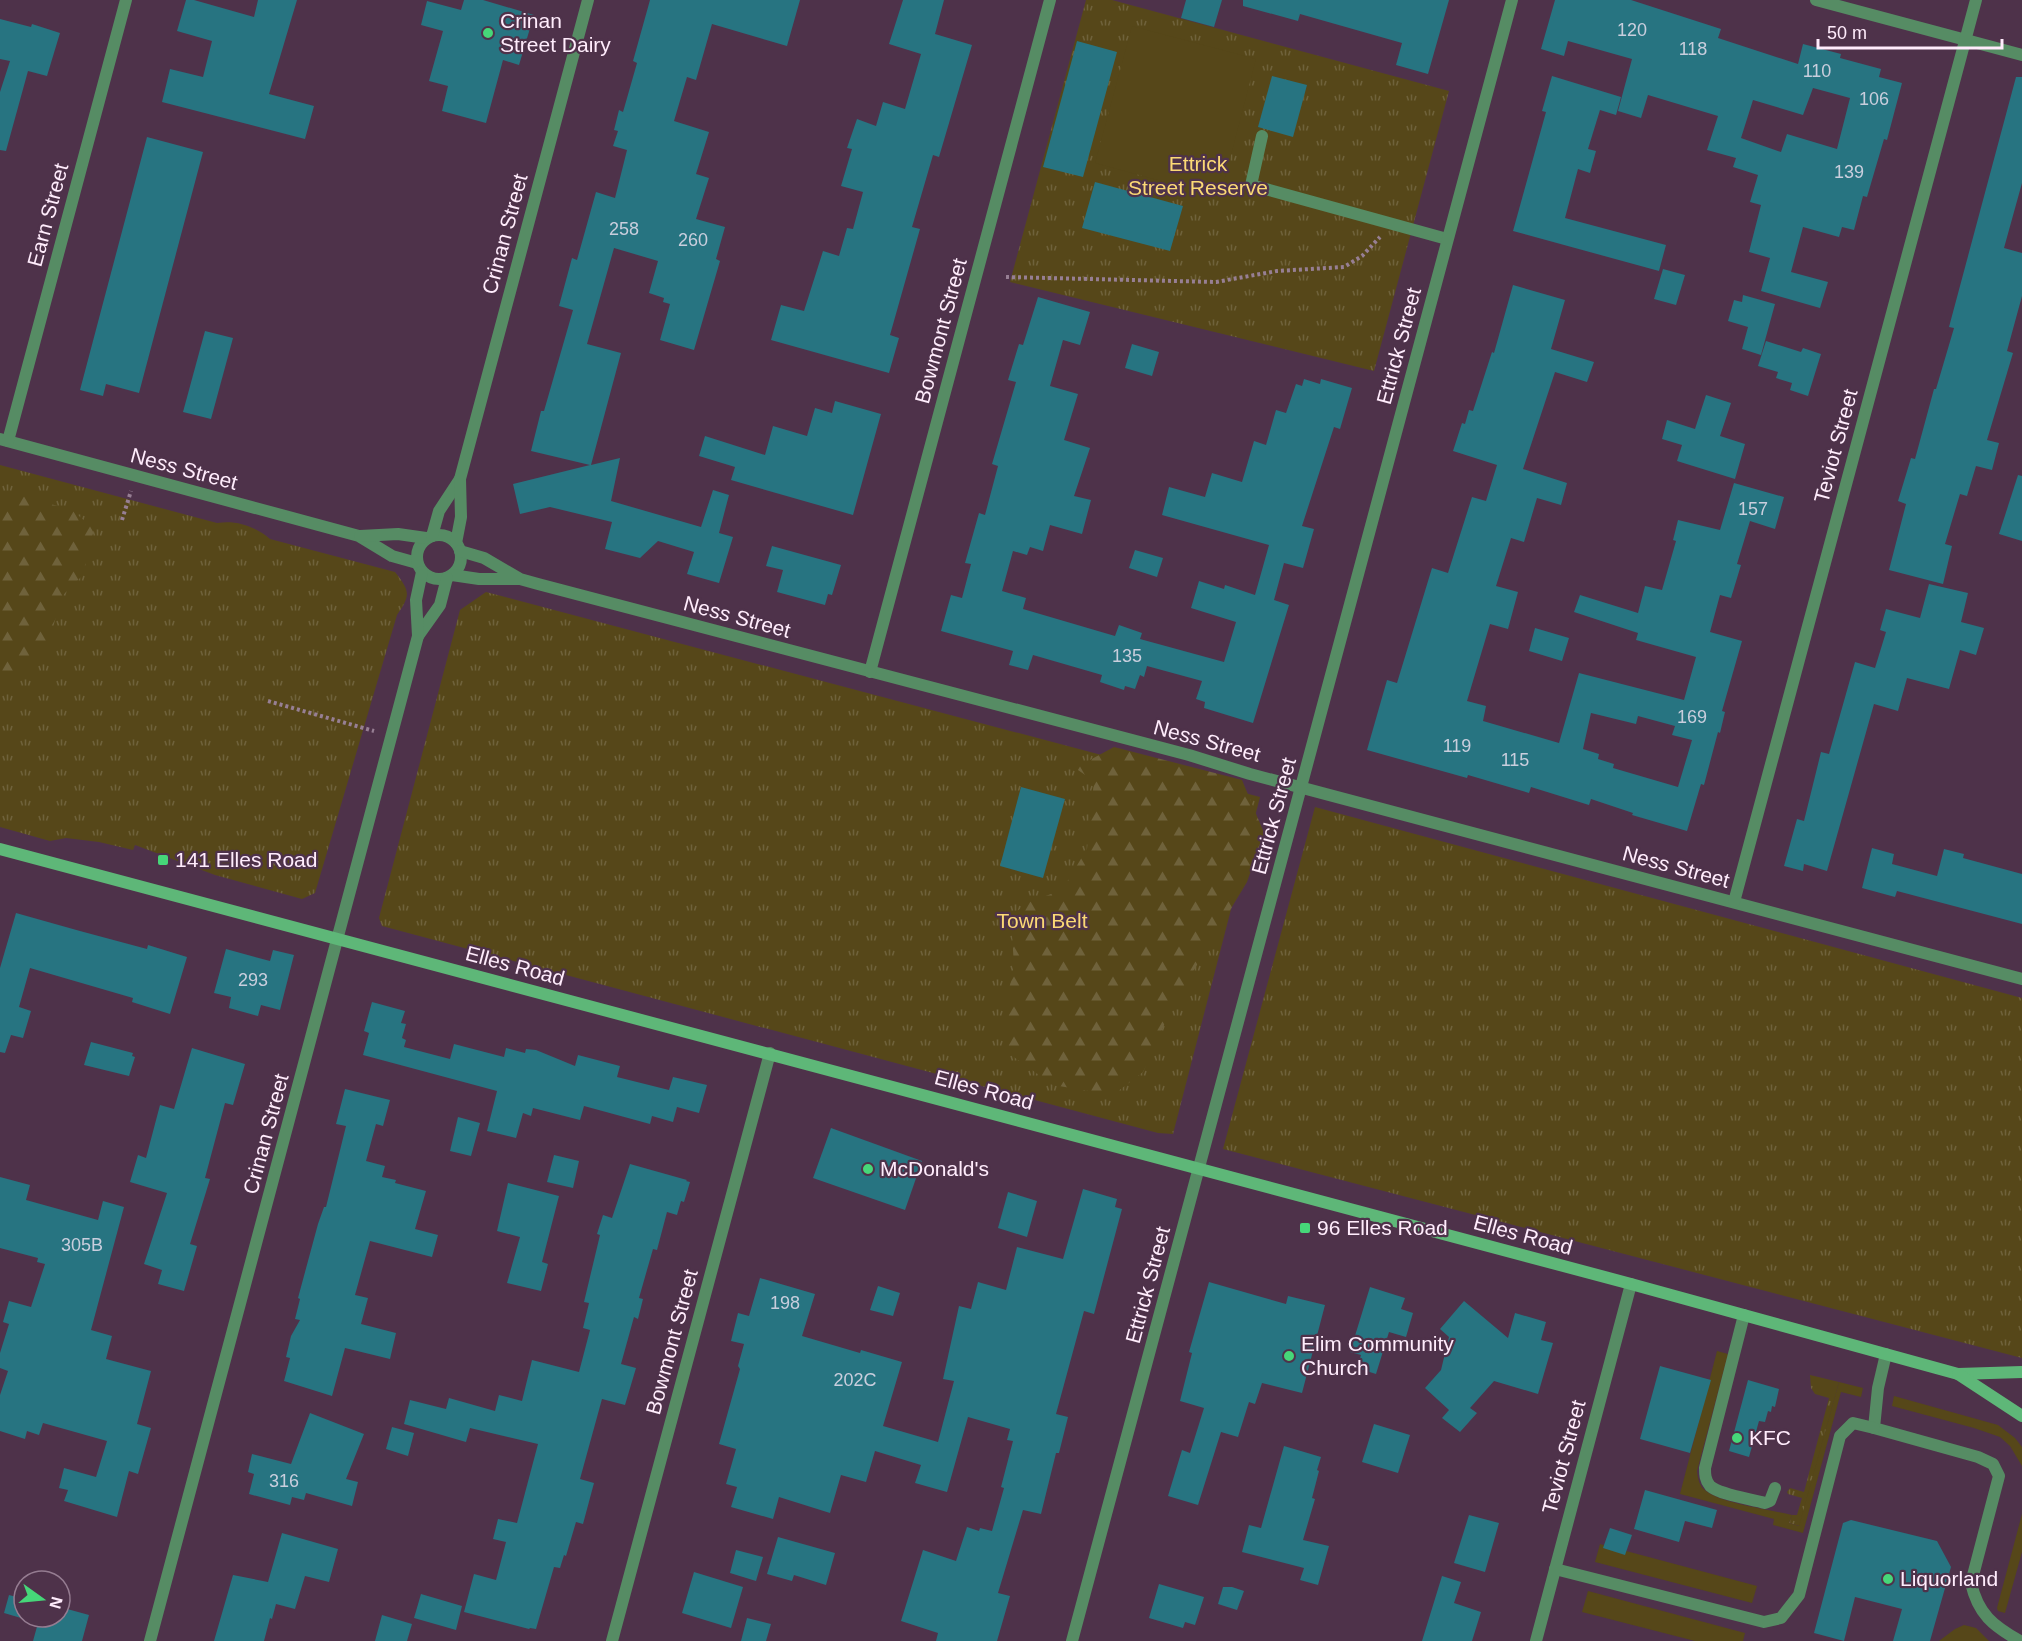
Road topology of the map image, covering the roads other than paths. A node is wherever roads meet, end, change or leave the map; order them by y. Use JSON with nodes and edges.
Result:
{"nodes":[{"id":1,"x":126,"y":0,"type":"edge"},
{"id":2,"x":588,"y":0,"type":"edge"},
{"id":3,"x":1050,"y":0,"type":"edge"},
{"id":4,"x":1512,"y":0,"type":"edge"},
{"id":5,"x":1816,"y":0,"type":"edge"},
{"id":6,"x":1976,"y":0,"type":"edge"},
{"id":7,"x":1965,"y":40,"type":"junction"},
{"id":8,"x":2022,"y":55,"type":"edge"},
{"id":9,"x":1262,"y":136,"type":"dead end"},
{"id":10,"x":1447,"y":239,"type":"junction"},
{"id":11,"x":4,"y":440,"type":"edge"},
{"id":12,"x":460,"y":479,"type":"junction"},
{"id":13,"x":358,"y":536,"type":"junction"},
{"id":14,"x":429,"y":537,"type":"junction"},
{"id":15,"x":458,"y":547,"type":"junction"},
{"id":16,"x":420,"y":567,"type":"junction"},
{"id":17,"x":449,"y":576,"type":"junction"},
{"id":18,"x":520,"y":579,"type":"junction"},
{"id":19,"x":418,"y":636,"type":"junction"},
{"id":20,"x":870,"y":672,"type":"junction"},
{"id":21,"x":1302,"y":787,"type":"junction"},
{"id":22,"x":0,"y":849,"type":"edge"},
{"id":23,"x":1734,"y":902,"type":"junction"},
{"id":24,"x":338,"y":938,"type":"junction"},
{"id":25,"x":2022,"y":979,"type":"edge"},
{"id":26,"x":770,"y":1053,"type":"junction"},
{"id":27,"x":1200,"y":1168,"type":"junction"},
{"id":28,"x":1631,"y":1284,"type":"junction"},
{"id":29,"x":1744,"y":1315,"type":"junction"},
{"id":30,"x":1886,"y":1354,"type":"junction"},
{"id":31,"x":2022,"y":1372,"type":"edge"},
{"id":32,"x":1958,"y":1374,"type":"junction"},
{"id":33,"x":2022,"y":1416,"type":"edge"},
{"id":34,"x":1874,"y":1428,"type":"junction"},
{"id":35,"x":1775,"y":1488,"type":"dead end"},
{"id":36,"x":1555,"y":1569,"type":"junction"},
{"id":37,"x":150,"y":1641,"type":"edge"},
{"id":38,"x":612,"y":1641,"type":"edge"},
{"id":39,"x":1072,"y":1641,"type":"edge"},
{"id":40,"x":1536,"y":1641,"type":"edge"},
{"id":41,"x":2020,"y":1641,"type":"edge"}],
"edges":[{"from":1,"to":11,"type":"street","name":"Earn Street"},
{"from":2,"to":12,"type":"street","name":"Crinan Street"},
{"from":3,"to":20,"type":"street","name":"Bowmont Street"},
{"from":4,"to":10,"type":"street","name":"Ettrick Street"},
{"from":5,"to":7,"type":"street"},
{"from":6,"to":7,"type":"street","name":"Teviot Street"},
{"from":7,"to":8,"type":"street"},
{"from":7,"to":23,"type":"street","name":"Teviot Street"},
{"from":9,"to":10,"type":"street"},
{"from":10,"to":21,"type":"street","name":"Ettrick Street"},
{"from":11,"to":13,"type":"street","name":"Ness Street"},
{"from":12,"to":14,"type":"street","name":"Crinan Street"},
{"from":12,"to":15,"type":"street","name":"Crinan Street"},
{"from":13,"to":14,"type":"street","name":"Ness Street"},
{"from":13,"to":16,"type":"street","name":"Ness Street"},
{"from":14,"to":15,"type":"street"},
{"from":14,"to":16,"type":"street"},
{"from":15,"to":17,"type":"street"},
{"from":15,"to":18,"type":"street","name":"Ness Street"},
{"from":16,"to":17,"type":"street"},
{"from":16,"to":19,"type":"street","name":"Crinan Street"},
{"from":17,"to":18,"type":"street","name":"Ness Street"},
{"from":17,"to":19,"type":"street","name":"Crinan Street"},
{"from":18,"to":20,"type":"street","name":"Ness Street"},
{"from":19,"to":24,"type":"street","name":"Crinan Street"},
{"from":20,"to":21,"type":"street","name":"Ness Street"},
{"from":21,"to":23,"type":"street","name":"Ness Street"},
{"from":21,"to":27,"type":"street","name":"Ettrick Street"},
{"from":22,"to":24,"type":"main road","name":"Elles Road"},
{"from":23,"to":25,"type":"street","name":"Ness Street"},
{"from":24,"to":26,"type":"main road","name":"Elles Road"},
{"from":24,"to":37,"type":"street","name":"Crinan Street"},
{"from":26,"to":27,"type":"main road","name":"Elles Road"},
{"from":26,"to":38,"type":"street","name":"Bowmont Street"},
{"from":27,"to":28,"type":"main road","name":"Elles Road"},
{"from":27,"to":39,"type":"street","name":"Ettrick Street"},
{"from":28,"to":29,"type":"main road","name":"Elles Road"},
{"from":28,"to":36,"type":"street","name":"Teviot Street"},
{"from":29,"to":30,"type":"main road","name":"Elles Road"},
{"from":29,"to":35,"type":"street"},
{"from":30,"to":32,"type":"main road","name":"Elles Road"},
{"from":30,"to":34,"type":"street"},
{"from":31,"to":32,"type":"main road","name":"Elles Road"},
{"from":32,"to":33,"type":"main road","name":"Elles Road"},
{"from":34,"to":36,"type":"street"},
{"from":34,"to":41,"type":"street"},
{"from":36,"to":40,"type":"street","name":"Teviot Street"}]}
